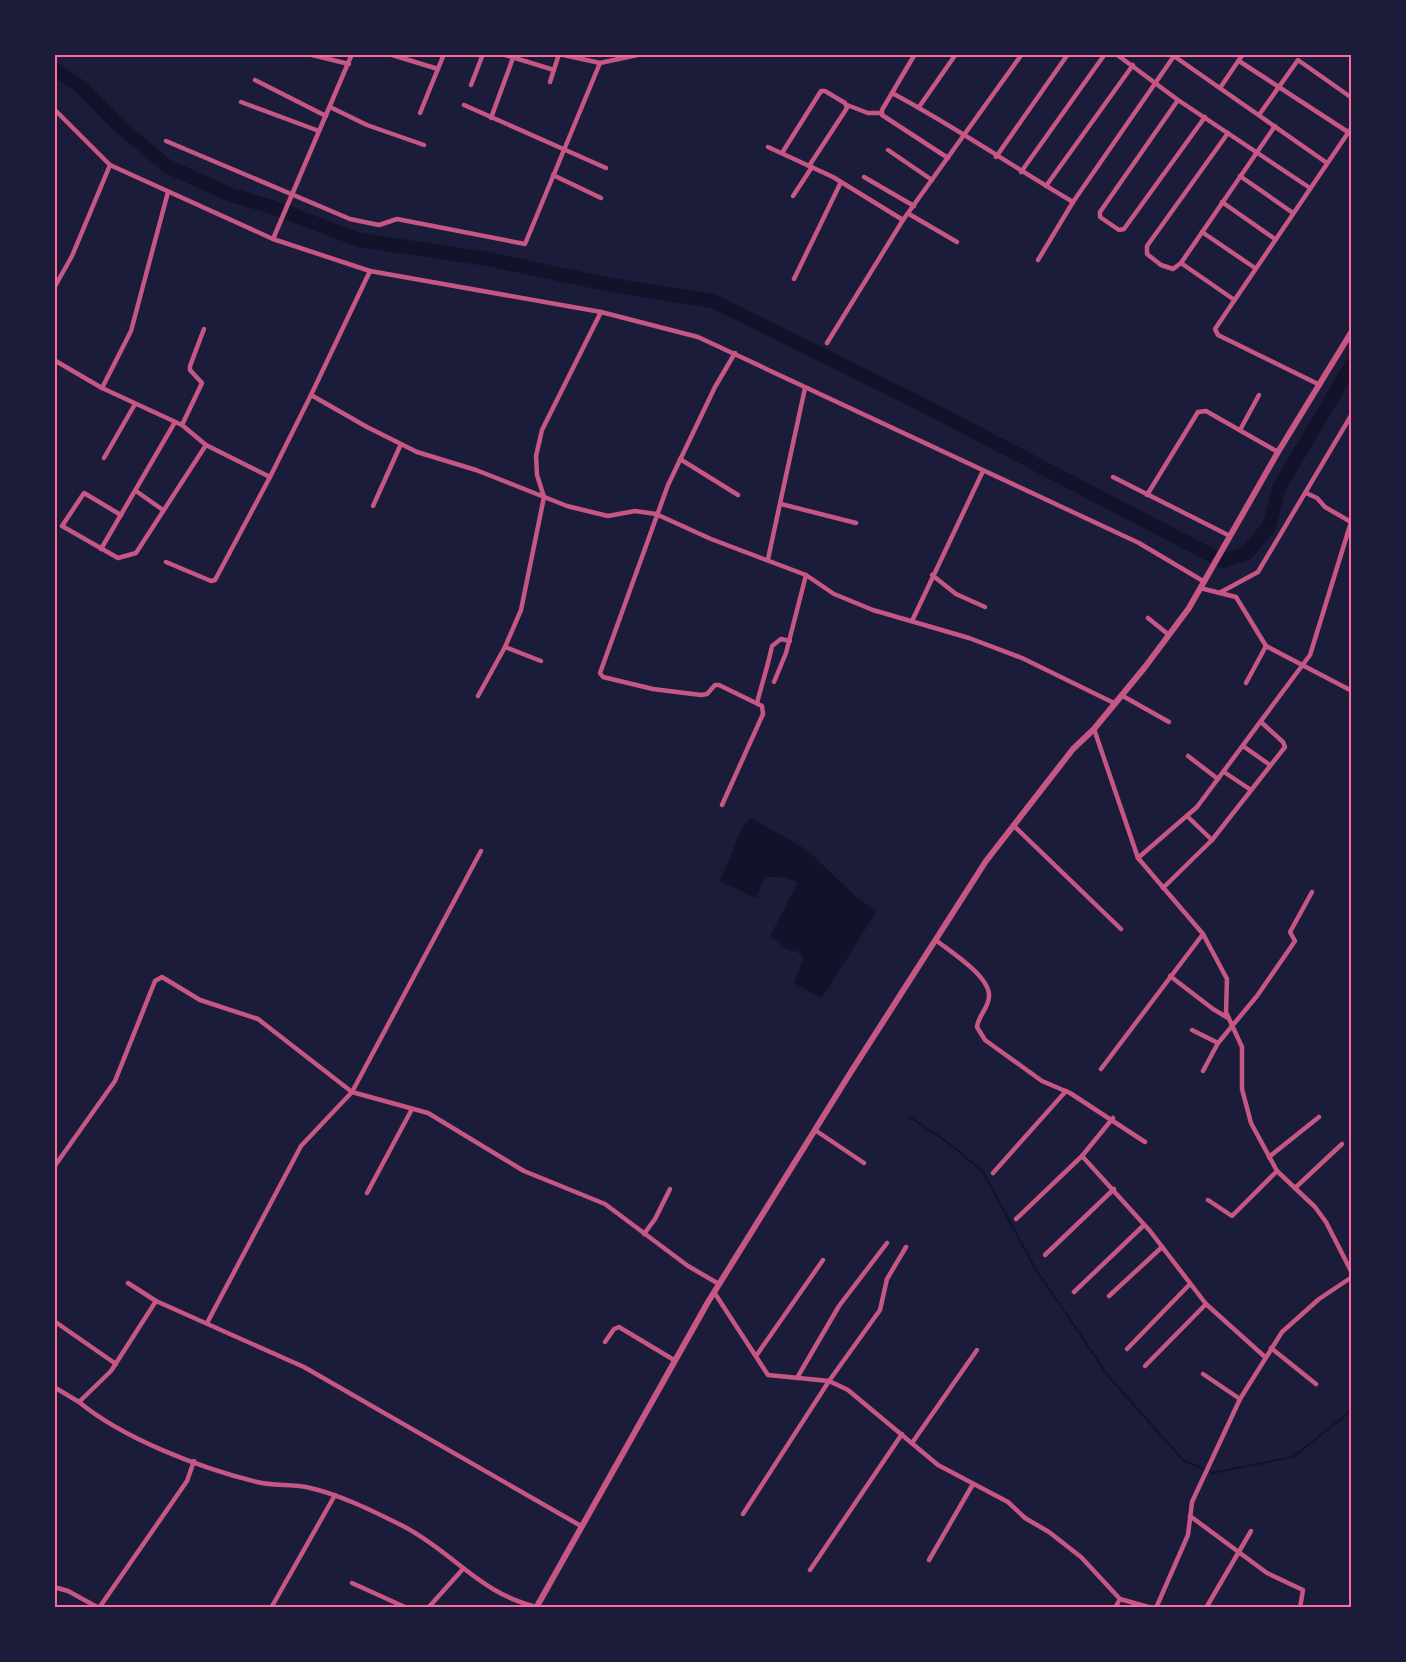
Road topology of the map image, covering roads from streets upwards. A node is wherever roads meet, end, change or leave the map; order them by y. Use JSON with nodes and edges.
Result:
{"nodes":[{"id":1,"x":308,"y":54,"type":"edge"},
{"id":2,"x":352,"y":54,"type":"edge"},
{"id":3,"x":389,"y":54,"type":"edge"},
{"id":4,"x":444,"y":54,"type":"edge"},
{"id":5,"x":483,"y":54,"type":"edge"},
{"id":6,"x":502,"y":54,"type":"edge"},
{"id":7,"x":559,"y":54,"type":"edge"},
{"id":8,"x":642,"y":54,"type":"edge"},
{"id":9,"x":915,"y":54,"type":"edge"},
{"id":10,"x":956,"y":54,"type":"edge"},
{"id":11,"x":1022,"y":54,"type":"edge"},
{"id":12,"x":1068,"y":54,"type":"edge"},
{"id":13,"x":1105,"y":54,"type":"edge"},
{"id":14,"x":1116,"y":54,"type":"edge"},
{"id":15,"x":1243,"y":54,"type":"edge"},
{"id":16,"x":1173,"y":55,"type":"edge"},
{"id":17,"x":513,"y":58,"type":"junction"},
{"id":18,"x":1239,"y":61,"type":"junction"},
{"id":19,"x":600,"y":63,"type":"junction"},
{"id":20,"x":349,"y":64,"type":"junction"},
{"id":21,"x":1133,"y":65,"type":"junction"},
{"id":22,"x":438,"y":69,"type":"junction"},
{"id":23,"x":554,"y":70,"type":"junction"},
{"id":24,"x":255,"y":80,"type":"dead end"},
{"id":25,"x":550,"y":82,"type":"dead end"},
{"id":26,"x":1155,"y":83,"type":"junction"},
{"id":27,"x":471,"y":85,"type":"dead end"},
{"id":28,"x":1279,"y":87,"type":"junction"},
{"id":29,"x":1220,"y":88,"type":"junction"},
{"id":30,"x":892,"y":93,"type":"junction"},
{"id":31,"x":1352,"y":98,"type":"edge"},
{"id":32,"x":1178,"y":100,"type":"junction"},
{"id":33,"x":241,"y":102,"type":"dead end"},
{"id":34,"x":464,"y":105,"type":"dead end"},
{"id":35,"x":847,"y":105,"type":"junction"},
{"id":36,"x":330,"y":107,"type":"junction"},
{"id":37,"x":919,"y":107,"type":"junction"},
{"id":38,"x":54,"y":109,"type":"edge"},
{"id":39,"x":420,"y":113,"type":"dead end"},
{"id":40,"x":881,"y":113,"type":"junction"},
{"id":41,"x":1259,"y":115,"type":"junction"},
{"id":42,"x":326,"y":116,"type":"junction"},
{"id":43,"x":491,"y":117,"type":"junction"},
{"id":44,"x":1205,"y":117,"type":"junction"},
{"id":45,"x":1275,"y":126,"type":"junction"},
{"id":46,"x":1352,"y":127,"type":"edge"},
{"id":47,"x":319,"y":130,"type":"junction"},
{"id":48,"x":1348,"y":132,"type":"junction"},
{"id":49,"x":965,"y":133,"type":"junction"},
{"id":50,"x":1228,"y":133,"type":"junction"},
{"id":51,"x":166,"y":141,"type":"dead end"},
{"id":52,"x":424,"y":146,"type":"dead end"},
{"id":53,"x":768,"y":147,"type":"dead end"},
{"id":54,"x":564,"y":149,"type":"junction"},
{"id":55,"x":888,"y":150,"type":"dead end"},
{"id":56,"x":1257,"y":152,"type":"junction"},
{"id":57,"x":782,"y":153,"type":"junction"},
{"id":58,"x":996,"y":157,"type":"junction"},
{"id":59,"x":948,"y":158,"type":"junction"},
{"id":60,"x":1327,"y":163,"type":"junction"},
{"id":61,"x":110,"y":165,"type":"junction"},
{"id":62,"x":811,"y":167,"type":"junction"},
{"id":63,"x":606,"y":168,"type":"dead end"},
{"id":64,"x":1021,"y":172,"type":"junction"},
{"id":65,"x":553,"y":175,"type":"junction"},
{"id":66,"x":1240,"y":176,"type":"junction"},
{"id":67,"x":864,"y":177,"type":"dead end"},
{"id":68,"x":932,"y":180,"type":"junction"},
{"id":69,"x":841,"y":182,"type":"junction"},
{"id":70,"x":1046,"y":186,"type":"junction"},
{"id":71,"x":1310,"y":188,"type":"junction"},
{"id":72,"x":168,"y":192,"type":"junction"},
{"id":73,"x":291,"y":195,"type":"junction"},
{"id":74,"x":794,"y":196,"type":"dead end"},
{"id":75,"x":601,"y":198,"type":"dead end"},
{"id":76,"x":1073,"y":202,"type":"junction"},
{"id":77,"x":1222,"y":202,"type":"junction"},
{"id":78,"x":914,"y":206,"type":"junction"},
{"id":79,"x":1293,"y":213,"type":"junction"},
{"id":80,"x":909,"y":214,"type":"junction"},
{"id":81,"x":903,"y":220,"type":"junction"},
{"id":82,"x":1202,"y":232,"type":"junction"},
{"id":83,"x":273,"y":238,"type":"junction"},
{"id":84,"x":1275,"y":238,"type":"junction"},
{"id":85,"x":957,"y":242,"type":"dead end"},
{"id":86,"x":1038,"y":260,"type":"dead end"},
{"id":87,"x":1181,"y":263,"type":"junction"},
{"id":88,"x":1255,"y":268,"type":"junction"},
{"id":89,"x":370,"y":271,"type":"junction"},
{"id":90,"x":794,"y":279,"type":"dead end"},
{"id":91,"x":54,"y":288,"type":"edge"},
{"id":92,"x":1233,"y":299,"type":"junction"},
{"id":93,"x":602,"y":312,"type":"junction"},
{"id":94,"x":204,"y":329,"type":"dead end"},
{"id":95,"x":1352,"y":331,"type":"edge"},
{"id":96,"x":827,"y":343,"type":"dead end"},
{"id":97,"x":735,"y":353,"type":"junction"},
{"id":98,"x":54,"y":360,"type":"edge"},
{"id":99,"x":1320,"y":385,"type":"junction"},
{"id":100,"x":102,"y":388,"type":"junction"},
{"id":101,"x":805,"y":388,"type":"junction"},
{"id":102,"x":311,"y":395,"type":"junction"},
{"id":103,"x":1259,"y":395,"type":"dead end"},
{"id":104,"x":135,"y":404,"type":"junction"},
{"id":105,"x":1352,"y":414,"type":"edge"},
{"id":106,"x":175,"y":422,"type":"junction"},
{"id":107,"x":182,"y":425,"type":"junction"},
{"id":108,"x":1240,"y":430,"type":"junction"},
{"id":109,"x":401,"y":444,"type":"junction"},
{"id":110,"x":206,"y":445,"type":"junction"},
{"id":111,"x":1278,"y":452,"type":"junction"},
{"id":112,"x":104,"y":458,"type":"dead end"},
{"id":113,"x":680,"y":459,"type":"junction"},
{"id":114,"x":983,"y":471,"type":"junction"},
{"id":115,"x":270,"y":477,"type":"junction"},
{"id":116,"x":1113,"y":477,"type":"dead end"},
{"id":117,"x":136,"y":491,"type":"junction"},
{"id":118,"x":1306,"y":493,"type":"junction"},
{"id":119,"x":738,"y":495,"type":"dead end"},
{"id":120,"x":1148,"y":495,"type":"junction"},
{"id":121,"x":544,"y":497,"type":"junction"},
{"id":122,"x":781,"y":504,"type":"junction"},
{"id":123,"x":373,"y":506,"type":"dead end"},
{"id":124,"x":164,"y":510,"type":"junction"},
{"id":125,"x":656,"y":514,"type":"junction"},
{"id":126,"x":121,"y":515,"type":"junction"},
{"id":127,"x":1352,"y":520,"type":"edge"},
{"id":128,"x":856,"y":523,"type":"dead end"},
{"id":129,"x":1230,"y":536,"type":"junction"},
{"id":130,"x":100,"y":549,"type":"junction"},
{"id":131,"x":768,"y":559,"type":"junction"},
{"id":132,"x":166,"y":562,"type":"dead end"},
{"id":133,"x":807,"y":575,"type":"junction"},
{"id":134,"x":932,"y":575,"type":"junction"},
{"id":135,"x":1205,"y":579,"type":"junction"},
{"id":136,"x":1199,"y":588,"type":"junction"},
{"id":137,"x":1221,"y":592,"type":"junction"},
{"id":138,"x":986,"y":607,"type":"dead end"},
{"id":139,"x":1148,"y":618,"type":"dead end"},
{"id":140,"x":912,"y":621,"type":"junction"},
{"id":141,"x":1169,"y":635,"type":"junction"},
{"id":142,"x":790,"y":641,"type":"junction"},
{"id":143,"x":1266,"y":646,"type":"junction"},
{"id":144,"x":505,"y":647,"type":"junction"},
{"id":145,"x":542,"y":661,"type":"dead end"},
{"id":146,"x":1302,"y":666,"type":"junction"},
{"id":147,"x":774,"y":682,"type":"dead end"},
{"id":148,"x":1246,"y":683,"type":"dead end"},
{"id":149,"x":1352,"y":691,"type":"edge"},
{"id":150,"x":1121,"y":694,"type":"junction"},
{"id":151,"x":478,"y":696,"type":"dead end"},
{"id":152,"x":757,"y":703,"type":"junction"},
{"id":153,"x":1114,"y":703,"type":"junction"},
{"id":154,"x":1169,"y":722,"type":"dead end"},
{"id":155,"x":1261,"y":722,"type":"junction"},
{"id":156,"x":1095,"y":729,"type":"junction"},
{"id":157,"x":1243,"y":746,"type":"junction"},
{"id":158,"x":1188,"y":756,"type":"dead end"},
{"id":159,"x":1270,"y":765,"type":"junction"},
{"id":160,"x":1224,"y":772,"type":"junction"},
{"id":161,"x":1218,"y":779,"type":"junction"},
{"id":162,"x":1251,"y":790,"type":"junction"},
{"id":163,"x":722,"y":805,"type":"dead end"},
{"id":164,"x":1188,"y":817,"type":"junction"},
{"id":165,"x":1013,"y":825,"type":"junction"},
{"id":166,"x":1212,"y":840,"type":"junction"},
{"id":167,"x":481,"y":851,"type":"dead end"},
{"id":168,"x":1137,"y":858,"type":"junction"},
{"id":169,"x":1163,"y":888,"type":"junction"},
{"id":170,"x":1312,"y":892,"type":"dead end"},
{"id":171,"x":1121,"y":929,"type":"dead end"},
{"id":172,"x":1203,"y":934,"type":"junction"},
{"id":173,"x":937,"y":941,"type":"junction"},
{"id":174,"x":1170,"y":976,"type":"junction"},
{"id":175,"x":1228,"y":1018,"type":"junction"},
{"id":176,"x":1231,"y":1025,"type":"junction"},
{"id":177,"x":1192,"y":1030,"type":"dead end"},
{"id":178,"x":1218,"y":1043,"type":"junction"},
{"id":179,"x":1101,"y":1069,"type":"dead end"},
{"id":180,"x":1203,"y":1071,"type":"dead end"},
{"id":181,"x":1066,"y":1091,"type":"junction"},
{"id":182,"x":352,"y":1092,"type":"junction"},
{"id":183,"x":412,"y":1109,"type":"junction"},
{"id":184,"x":1319,"y":1117,"type":"dead end"},
{"id":185,"x":1113,"y":1118,"type":"junction"},
{"id":186,"x":815,"y":1131,"type":"junction"},
{"id":187,"x":1145,"y":1142,"type":"dead end"},
{"id":188,"x":1342,"y":1144,"type":"dead end"},
{"id":189,"x":1082,"y":1156,"type":"junction"},
{"id":190,"x":1269,"y":1157,"type":"junction"},
{"id":191,"x":864,"y":1162,"type":"dead end"},
{"id":192,"x":54,"y":1167,"type":"edge"},
{"id":193,"x":1277,"y":1171,"type":"junction"},
{"id":194,"x":993,"y":1173,"type":"dead end"},
{"id":195,"x":1295,"y":1188,"type":"junction"},
{"id":196,"x":670,"y":1189,"type":"dead end"},
{"id":197,"x":1114,"y":1189,"type":"junction"},
{"id":198,"x":367,"y":1193,"type":"dead end"},
{"id":199,"x":1209,"y":1200,"type":"dead end"},
{"id":200,"x":1016,"y":1219,"type":"dead end"},
{"id":201,"x":1144,"y":1225,"type":"junction"},
{"id":202,"x":644,"y":1234,"type":"junction"},
{"id":203,"x":887,"y":1243,"type":"dead end"},
{"id":204,"x":906,"y":1247,"type":"dead end"},
{"id":205,"x":1162,"y":1247,"type":"junction"},
{"id":206,"x":1045,"y":1255,"type":"dead end"},
{"id":207,"x":823,"y":1260,"type":"dead end"},
{"id":208,"x":1352,"y":1273,"type":"edge"},
{"id":209,"x":1352,"y":1277,"type":"edge"},
{"id":210,"x":128,"y":1283,"type":"dead end"},
{"id":211,"x":719,"y":1284,"type":"junction"},
{"id":212,"x":1190,"y":1284,"type":"junction"},
{"id":213,"x":714,"y":1292,"type":"junction"},
{"id":214,"x":1074,"y":1292,"type":"dead end"},
{"id":215,"x":1109,"y":1296,"type":"dead end"},
{"id":216,"x":156,"y":1301,"type":"junction"},
{"id":217,"x":1206,"y":1304,"type":"junction"},
{"id":218,"x":54,"y":1321,"type":"edge"},
{"id":219,"x":207,"y":1323,"type":"junction"},
{"id":220,"x":605,"y":1342,"type":"dead end"},
{"id":221,"x":1271,"y":1348,"type":"junction"},
{"id":222,"x":1126,"y":1349,"type":"dead end"},
{"id":223,"x":977,"y":1350,"type":"dead end"},
{"id":224,"x":756,"y":1356,"type":"junction"},
{"id":225,"x":1265,"y":1357,"type":"junction"},
{"id":226,"x":674,"y":1360,"type":"junction"},
{"id":227,"x":116,"y":1364,"type":"junction"},
{"id":228,"x":1145,"y":1366,"type":"dead end"},
{"id":229,"x":1203,"y":1374,"type":"dead end"},
{"id":230,"x":797,"y":1378,"type":"junction"},
{"id":231,"x":829,"y":1381,"type":"junction"},
{"id":232,"x":1316,"y":1384,"type":"dead end"},
{"id":233,"x":54,"y":1387,"type":"edge"},
{"id":234,"x":1240,"y":1399,"type":"junction"},
{"id":235,"x":79,"y":1402,"type":"junction"},
{"id":236,"x":902,"y":1434,"type":"junction"},
{"id":237,"x":912,"y":1443,"type":"junction"},
{"id":238,"x":194,"y":1461,"type":"junction"},
{"id":239,"x":973,"y":1484,"type":"junction"},
{"id":240,"x":335,"y":1495,"type":"junction"},
{"id":241,"x":743,"y":1514,"type":"dead end"},
{"id":242,"x":1190,"y":1516,"type":"junction"},
{"id":243,"x":581,"y":1526,"type":"junction"},
{"id":244,"x":1251,"y":1531,"type":"dead end"},
{"id":245,"x":1240,"y":1552,"type":"junction"},
{"id":246,"x":929,"y":1560,"type":"dead end"},
{"id":247,"x":462,"y":1570,"type":"junction"},
{"id":248,"x":810,"y":1570,"type":"dead end"},
{"id":249,"x":352,"y":1583,"type":"dead end"},
{"id":250,"x":54,"y":1587,"type":"edge"},
{"id":251,"x":1120,"y":1599,"type":"junction"},
{"id":252,"x":271,"y":1608,"type":"edge"},
{"id":253,"x":407,"y":1608,"type":"edge"},
{"id":254,"x":428,"y":1608,"type":"edge"},
{"id":255,"x":538,"y":1608,"type":"edge"},
{"id":256,"x":1115,"y":1608,"type":"edge"},
{"id":257,"x":1154,"y":1608,"type":"edge"},
{"id":258,"x":1206,"y":1608,"type":"edge"},
{"id":259,"x":1300,"y":1608,"type":"edge"}],
"edges":[{"from":1,"to":20,"type":"street"},
{"from":2,"to":20,"type":"street"},
{"from":3,"to":22,"type":"street"},
{"from":4,"to":22,"type":"street"},
{"from":5,"to":27,"type":"street"},
{"from":6,"to":17,"type":"street"},
{"from":7,"to":19,"type":"street"},
{"from":7,"to":23,"type":"street"},
{"from":8,"to":19,"type":"street"},
{"from":9,"to":30,"type":"street"},
{"from":10,"to":37,"type":"street"},
{"from":11,"to":49,"type":"street"},
{"from":12,"to":58,"type":"street"},
{"from":13,"to":64,"type":"street"},
{"from":14,"to":21,"type":"street"},
{"from":15,"to":18,"type":"street"},
{"from":16,"to":26,"type":"street"},
{"from":16,"to":29,"type":"street"},
{"from":17,"to":23,"type":"street"},
{"from":17,"to":43,"type":"street"},
{"from":18,"to":28,"type":"street"},
{"from":18,"to":29,"type":"street"},
{"from":19,"to":54,"type":"street"},
{"from":20,"to":36,"type":"street"},
{"from":21,"to":26,"type":"street"},
{"from":21,"to":70,"type":"street"},
{"from":22,"to":39,"type":"street"},
{"from":23,"to":25,"type":"street"},
{"from":24,"to":42,"type":"street"},
{"from":26,"to":32,"type":"street"},
{"from":26,"to":76,"type":"street"},
{"from":28,"to":31,"type":"street"},
{"from":28,"to":41,"type":"street"},
{"from":28,"to":48,"type":"street"},
{"from":29,"to":41,"type":"street"},
{"from":30,"to":37,"type":"street"},
{"from":30,"to":40,"type":"street"},
{"from":32,"to":44,"type":"street"},
{"from":32,"to":44,"type":"street"},
{"from":33,"to":47,"type":"street"},
{"from":34,"to":43,"type":"street"},
{"from":35,"to":40,"type":"street"},
{"from":35,"to":57,"type":"street"},
{"from":35,"to":62,"type":"street"},
{"from":36,"to":42,"type":"street"},
{"from":36,"to":52,"type":"street"},
{"from":37,"to":49,"type":"street"},
{"from":38,"to":61,"type":"street"},
{"from":40,"to":59,"type":"street"},
{"from":41,"to":45,"type":"street"},
{"from":42,"to":47,"type":"street"},
{"from":43,"to":54,"type":"street"},
{"from":44,"to":50,"type":"street"},
{"from":45,"to":56,"type":"street"},
{"from":45,"to":60,"type":"street"},
{"from":46,"to":48,"type":"street"},
{"from":47,"to":73,"type":"street"},
{"from":48,"to":60,"type":"street"},
{"from":49,"to":58,"type":"street"},
{"from":49,"to":59,"type":"street"},
{"from":50,"to":56,"type":"street"},
{"from":50,"to":87,"type":"street"},
{"from":51,"to":73,"type":"street"},
{"from":53,"to":57,"type":"street"},
{"from":54,"to":63,"type":"street"},
{"from":54,"to":65,"type":"street"},
{"from":55,"to":68,"type":"street"},
{"from":56,"to":66,"type":"street"},
{"from":56,"to":71,"type":"street"},
{"from":57,"to":62,"type":"street"},
{"from":58,"to":64,"type":"street"},
{"from":59,"to":68,"type":"street"},
{"from":60,"to":71,"type":"street"},
{"from":61,"to":72,"type":"street"},
{"from":61,"to":91,"type":"street"},
{"from":62,"to":69,"type":"street"},
{"from":62,"to":74,"type":"street"},
{"from":64,"to":70,"type":"street"},
{"from":65,"to":73,"type":"street"},
{"from":65,"to":75,"type":"street"},
{"from":66,"to":77,"type":"street"},
{"from":66,"to":79,"type":"street"},
{"from":67,"to":78,"type":"street"},
{"from":68,"to":78,"type":"street"},
{"from":69,"to":81,"type":"street"},
{"from":69,"to":90,"type":"street"},
{"from":70,"to":76,"type":"street"},
{"from":71,"to":79,"type":"street"},
{"from":72,"to":83,"type":"street"},
{"from":72,"to":100,"type":"street"},
{"from":73,"to":83,"type":"street"},
{"from":76,"to":86,"type":"street"},
{"from":77,"to":82,"type":"street"},
{"from":77,"to":84,"type":"street"},
{"from":78,"to":80,"type":"street"},
{"from":79,"to":84,"type":"street"},
{"from":80,"to":81,"type":"street"},
{"from":80,"to":85,"type":"street"},
{"from":81,"to":96,"type":"street"},
{"from":82,"to":87,"type":"street"},
{"from":82,"to":88,"type":"street"},
{"from":83,"to":89,"type":"street"},
{"from":84,"to":88,"type":"street"},
{"from":87,"to":92,"type":"street"},
{"from":88,"to":92,"type":"street"},
{"from":89,"to":93,"type":"street"},
{"from":89,"to":102,"type":"street"},
{"from":92,"to":99,"type":"street"},
{"from":93,"to":97,"type":"street"},
{"from":93,"to":121,"type":"street"},
{"from":94,"to":107,"type":"street"},
{"from":95,"to":99,"type":"street"},
{"from":97,"to":101,"type":"street"},
{"from":97,"to":113,"type":"street"},
{"from":98,"to":100,"type":"street"},
{"from":99,"to":111,"type":"street"},
{"from":100,"to":104,"type":"street"},
{"from":101,"to":114,"type":"street"},
{"from":101,"to":122,"type":"street"},
{"from":102,"to":109,"type":"street"},
{"from":102,"to":115,"type":"street"},
{"from":103,"to":108,"type":"street"},
{"from":104,"to":106,"type":"street"},
{"from":104,"to":112,"type":"street"},
{"from":105,"to":118,"type":"street"},
{"from":106,"to":107,"type":"street"},
{"from":106,"to":117,"type":"street"},
{"from":107,"to":110,"type":"street"},
{"from":108,"to":111,"type":"street"},
{"from":108,"to":120,"type":"street"},
{"from":109,"to":121,"type":"street"},
{"from":109,"to":123,"type":"street"},
{"from":110,"to":115,"type":"street"},
{"from":110,"to":124,"type":"street"},
{"from":111,"to":129,"type":"street"},
{"from":113,"to":119,"type":"street"},
{"from":113,"to":125,"type":"street"},
{"from":114,"to":134,"type":"street"},
{"from":114,"to":135,"type":"street"},
{"from":115,"to":132,"type":"street"},
{"from":116,"to":120,"type":"street"},
{"from":117,"to":124,"type":"street"},
{"from":117,"to":126,"type":"street"},
{"from":118,"to":127,"type":"street"},
{"from":118,"to":137,"type":"street"},
{"from":120,"to":129,"type":"street"},
{"from":121,"to":125,"type":"street"},
{"from":121,"to":144,"type":"street"},
{"from":122,"to":128,"type":"street"},
{"from":122,"to":131,"type":"street"},
{"from":124,"to":130,"type":"street"},
{"from":125,"to":131,"type":"street"},
{"from":125,"to":152,"type":"street"},
{"from":126,"to":130,"type":"street"},
{"from":126,"to":130,"type":"street"},
{"from":127,"to":146,"type":"street"},
{"from":129,"to":135,"type":"street"},
{"from":131,"to":133,"type":"street"},
{"from":133,"to":140,"type":"street"},
{"from":133,"to":142,"type":"street"},
{"from":134,"to":138,"type":"street"},
{"from":134,"to":140,"type":"street"},
{"from":135,"to":136,"type":"street"},
{"from":136,"to":137,"type":"street"},
{"from":136,"to":141,"type":"street"},
{"from":137,"to":143,"type":"street"},
{"from":139,"to":141,"type":"street"},
{"from":140,"to":153,"type":"street"},
{"from":141,"to":150,"type":"street"},
{"from":142,"to":147,"type":"street"},
{"from":142,"to":152,"type":"street"},
{"from":143,"to":146,"type":"street"},
{"from":143,"to":148,"type":"street"},
{"from":144,"to":145,"type":"street"},
{"from":144,"to":151,"type":"street"},
{"from":146,"to":149,"type":"street"},
{"from":146,"to":155,"type":"street"},
{"from":150,"to":153,"type":"street"},
{"from":150,"to":154,"type":"street"},
{"from":152,"to":163,"type":"street"},
{"from":153,"to":156,"type":"street"},
{"from":155,"to":157,"type":"street"},
{"from":155,"to":159,"type":"street"},
{"from":156,"to":165,"type":"street"},
{"from":156,"to":168,"type":"street"},
{"from":157,"to":159,"type":"street"},
{"from":157,"to":160,"type":"street"},
{"from":158,"to":161,"type":"street"},
{"from":159,"to":162,"type":"street"},
{"from":160,"to":161,"type":"street"},
{"from":160,"to":162,"type":"street"},
{"from":161,"to":164,"type":"street"},
{"from":162,"to":166,"type":"street"},
{"from":164,"to":166,"type":"street"},
{"from":164,"to":168,"type":"street"},
{"from":165,"to":171,"type":"street"},
{"from":165,"to":173,"type":"street"},
{"from":166,"to":169,"type":"street"},
{"from":167,"to":182,"type":"street"},
{"from":168,"to":169,"type":"street"},
{"from":169,"to":172,"type":"street"},
{"from":170,"to":176,"type":"street"},
{"from":172,"to":174,"type":"street"},
{"from":172,"to":175,"type":"street"},
{"from":173,"to":181,"type":"street"},
{"from":173,"to":186,"type":"street"},
{"from":174,"to":175,"type":"street"},
{"from":174,"to":179,"type":"street"},
{"from":175,"to":176,"type":"street"},
{"from":176,"to":178,"type":"street"},
{"from":176,"to":190,"type":"street"},
{"from":177,"to":178,"type":"street"},
{"from":178,"to":180,"type":"street"},
{"from":181,"to":185,"type":"street"},
{"from":181,"to":194,"type":"street"},
{"from":182,"to":183,"type":"street"},
{"from":182,"to":192,"type":"street"},
{"from":182,"to":219,"type":"street"},
{"from":183,"to":198,"type":"street"},
{"from":183,"to":202,"type":"street"},
{"from":184,"to":190,"type":"street"},
{"from":185,"to":187,"type":"street"},
{"from":185,"to":189,"type":"street"},
{"from":186,"to":191,"type":"street"},
{"from":186,"to":211,"type":"street"},
{"from":188,"to":195,"type":"street"},
{"from":189,"to":197,"type":"street"},
{"from":189,"to":200,"type":"street"},
{"from":190,"to":193,"type":"street"},
{"from":193,"to":195,"type":"street"},
{"from":193,"to":199,"type":"street"},
{"from":195,"to":208,"type":"street"},
{"from":196,"to":202,"type":"street"},
{"from":197,"to":201,"type":"street"},
{"from":197,"to":206,"type":"street"},
{"from":201,"to":205,"type":"street"},
{"from":201,"to":214,"type":"street"},
{"from":202,"to":211,"type":"street"},
{"from":203,"to":230,"type":"street"},
{"from":204,"to":231,"type":"street"},
{"from":205,"to":212,"type":"street"},
{"from":205,"to":215,"type":"street"},
{"from":207,"to":224,"type":"street"},
{"from":209,"to":221,"type":"street"},
{"from":210,"to":216,"type":"street"},
{"from":211,"to":213,"type":"street"},
{"from":212,"to":217,"type":"street"},
{"from":212,"to":222,"type":"street"},
{"from":213,"to":224,"type":"street"},
{"from":213,"to":226,"type":"street"},
{"from":216,"to":219,"type":"street"},
{"from":216,"to":227,"type":"street"},
{"from":217,"to":225,"type":"street"},
{"from":217,"to":228,"type":"street"},
{"from":218,"to":227,"type":"street"},
{"from":219,"to":243,"type":"street"},
{"from":220,"to":226,"type":"street"},
{"from":221,"to":225,"type":"street"},
{"from":221,"to":232,"type":"street"},
{"from":223,"to":237,"type":"street"},
{"from":224,"to":230,"type":"street"},
{"from":225,"to":234,"type":"street"},
{"from":226,"to":243,"type":"street"},
{"from":227,"to":235,"type":"street"},
{"from":229,"to":234,"type":"street"},
{"from":230,"to":231,"type":"street"},
{"from":231,"to":236,"type":"street"},
{"from":231,"to":241,"type":"street"},
{"from":233,"to":235,"type":"street"},
{"from":234,"to":242,"type":"street"},
{"from":235,"to":238,"type":"street"},
{"from":236,"to":237,"type":"street"},
{"from":236,"to":248,"type":"street"},
{"from":237,"to":239,"type":"street"},
{"from":238,"to":240,"type":"street"},
{"from":238,"to":250,"type":"street"},
{"from":239,"to":246,"type":"street"},
{"from":239,"to":251,"type":"street"},
{"from":240,"to":247,"type":"street"},
{"from":240,"to":252,"type":"street"},
{"from":242,"to":245,"type":"street"},
{"from":242,"to":257,"type":"street"},
{"from":243,"to":255,"type":"street"},
{"from":244,"to":245,"type":"street"},
{"from":245,"to":258,"type":"street"},
{"from":245,"to":259,"type":"street"},
{"from":247,"to":254,"type":"street"},
{"from":247,"to":255,"type":"street"},
{"from":249,"to":253,"type":"street"},
{"from":251,"to":256,"type":"street"},
{"from":251,"to":257,"type":"street"}]}
